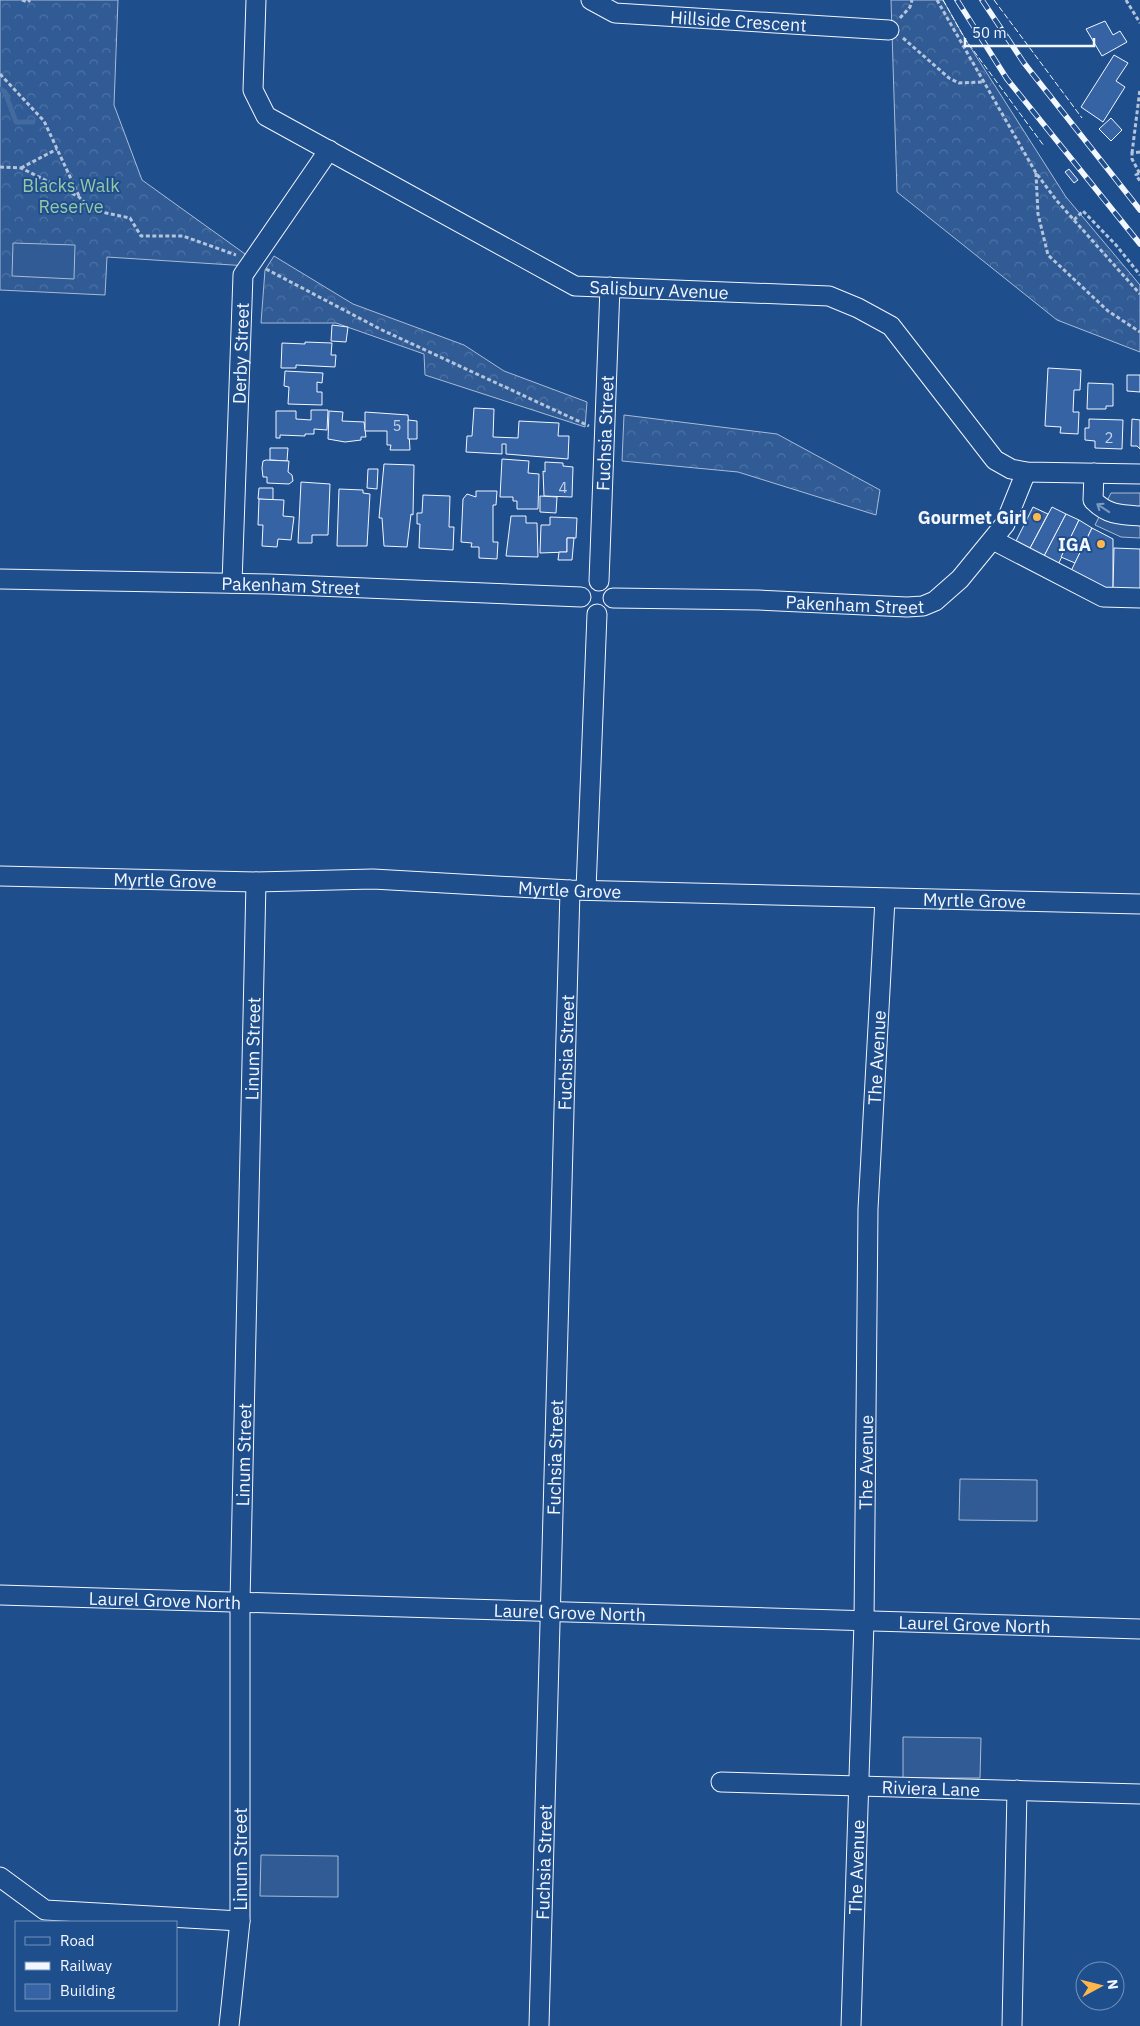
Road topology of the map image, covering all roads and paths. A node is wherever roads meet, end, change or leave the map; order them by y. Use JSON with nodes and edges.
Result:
{"nodes":[{"id":1,"x":22,"y":0,"type":"edge"},
{"id":2,"x":30,"y":0,"type":"edge"},
{"id":3,"x":256,"y":0,"type":"edge"},
{"id":4,"x":591,"y":0,"type":"edge"},
{"id":5,"x":937,"y":0,"type":"edge"},
{"id":6,"x":1126,"y":0,"type":"edge"},
{"id":7,"x":1140,"y":23,"type":"edge"},
{"id":8,"x":889,"y":30,"type":"joint"},
{"id":9,"x":0,"y":74,"type":"edge"},
{"id":10,"x":984,"y":82,"type":"junction"},
{"id":11,"x":1140,"y":89,"type":"edge"},
{"id":12,"x":57,"y":149,"type":"junction"},
{"id":13,"x":329,"y":150,"type":"junction"},
{"id":14,"x":1140,"y":152,"type":"edge"},
{"id":15,"x":1132,"y":153,"type":"junction"},
{"id":16,"x":0,"y":167,"type":"edge"},
{"id":17,"x":21,"y":168,"type":"junction"},
{"id":18,"x":1036,"y":173,"type":"junction"},
{"id":19,"x":1139,"y":173,"type":"edge"},
{"id":20,"x":1140,"y":181,"type":"edge"},
{"id":21,"x":80,"y":197,"type":"junction"},
{"id":22,"x":1074,"y":220,"type":"junction"},
{"id":23,"x":253,"y":261,"type":"junction"},
{"id":24,"x":1140,"y":275,"type":"edge"},
{"id":25,"x":610,"y":287,"type":"junction"},
{"id":26,"x":1140,"y":294,"type":"edge"},
{"id":27,"x":1140,"y":332,"type":"edge"},
{"id":28,"x":603,"y":430,"type":"junction"},
{"id":29,"x":1026,"y":472,"type":"junction"},
{"id":30,"x":1094,"y":474,"type":"junction"},
{"id":31,"x":1140,"y":474,"type":"edge"},
{"id":32,"x":1140,"y":516,"type":"edge"},
{"id":33,"x":993,"y":540,"type":"junction"},
{"id":34,"x":0,"y":579,"type":"edge"},
{"id":35,"x":599,"y":581,"type":"junction"},
{"id":36,"x":232,"y":583,"type":"junction"},
{"id":37,"x":581,"y":597,"type":"junction"},
{"id":38,"x":613,"y":598,"type":"junction"},
{"id":39,"x":1140,"y":598,"type":"edge"},
{"id":40,"x":597,"y":614,"type":"junction"},
{"id":41,"x":0,"y":876,"type":"edge"},
{"id":42,"x":256,"y":882,"type":"junction"},
{"id":43,"x":578,"y":890,"type":"junction"},
{"id":44,"x":885,"y":899,"type":"junction"},
{"id":45,"x":1140,"y":904,"type":"edge"},
{"id":46,"x":0,"y":1595,"type":"edge"},
{"id":47,"x":240,"y":1602,"type":"junction"},
{"id":48,"x":549,"y":1611,"type":"junction"},
{"id":49,"x":864,"y":1622,"type":"junction"},
{"id":50,"x":1140,"y":1629,"type":"edge"},
{"id":51,"x":721,"y":1782,"type":"dead end"},
{"id":52,"x":860,"y":1784,"type":"junction"},
{"id":53,"x":1017,"y":1790,"type":"junction"},
{"id":54,"x":1140,"y":1794,"type":"edge"},
{"id":55,"x":0,"y":1878,"type":"edge"},
{"id":56,"x":240,"y":1921,"type":"junction"},
{"id":57,"x":229,"y":2026,"type":"edge"},
{"id":58,"x":539,"y":2026,"type":"edge"},
{"id":59,"x":851,"y":2026,"type":"edge"},
{"id":60,"x":1012,"y":2026,"type":"edge"}],
"edges":[{"from":1,"to":2,"type":"path"},
{"from":3,"to":13,"type":"street","name":"Salisbury Avenue"},
{"from":4,"to":8,"type":"street","name":"Hillside Crescent"},
{"from":5,"to":10,"type":"path"},
{"from":6,"to":7,"type":"path"},
{"from":8,"to":10,"type":"path"},
{"from":9,"to":12,"type":"path"},
{"from":10,"to":18,"type":"path"},
{"from":11,"to":15,"type":"path"},
{"from":12,"to":17,"type":"path"},
{"from":12,"to":21,"type":"path"},
{"from":13,"to":23,"type":"street","name":"Derby Street"},
{"from":13,"to":25,"type":"street","name":"Salisbury Avenue"},
{"from":14,"to":15,"type":"path"},
{"from":15,"to":19,"type":"path"},
{"from":16,"to":17,"type":"path"},
{"from":17,"to":21,"type":"path"},
{"from":18,"to":22,"type":"path"},
{"from":18,"to":27,"type":"path"},
{"from":19,"to":20,"type":"path"},
{"from":21,"to":23,"type":"path"},
{"from":22,"to":24,"type":"path"},
{"from":22,"to":26,"type":"path"},
{"from":23,"to":28,"type":"path"},
{"from":23,"to":36,"type":"street","name":"Derby Street"},
{"from":25,"to":28,"type":"street","name":"Fuchsia Street"},
{"from":25,"to":29,"type":"street","name":"Salisbury Avenue"},
{"from":28,"to":35,"type":"street","name":"Fuchsia Street"},
{"from":29,"to":30,"type":"street","name":"Salisbury Avenue"},
{"from":29,"to":33,"type":"street","name":"Pakenham Street"},
{"from":30,"to":31,"type":"street","name":"Salisbury Avenue"},
{"from":32,"to":30,"type":"street","one_way":true},
{"from":33,"to":38,"type":"street","name":"Pakenham Street"},
{"from":33,"to":39,"type":"street"},
{"from":34,"to":36,"type":"street","name":"Pakenham Street"},
{"from":35,"to":37,"type":"street"},
{"from":35,"to":38,"type":"street"},
{"from":36,"to":37,"type":"street","name":"Pakenham Street"},
{"from":37,"to":40,"type":"street"},
{"from":38,"to":40,"type":"street"},
{"from":40,"to":43,"type":"street","name":"Fuchsia Street"},
{"from":41,"to":42,"type":"street","name":"Myrtle Grove"},
{"from":42,"to":43,"type":"street","name":"Myrtle Grove"},
{"from":42,"to":47,"type":"street","name":"Linum Street"},
{"from":43,"to":44,"type":"street","name":"Myrtle Grove"},
{"from":43,"to":48,"type":"street","name":"Fuchsia Street"},
{"from":44,"to":45,"type":"street","name":"Myrtle Grove"},
{"from":44,"to":49,"type":"street","name":"The Avenue"},
{"from":46,"to":47,"type":"street","name":"Laurel Grove North"},
{"from":47,"to":48,"type":"street","name":"Laurel Grove North"},
{"from":47,"to":56,"type":"street","name":"Linum Street"},
{"from":48,"to":49,"type":"street","name":"Laurel Grove North"},
{"from":48,"to":58,"type":"street","name":"Fuchsia Street"},
{"from":49,"to":50,"type":"street","name":"Laurel Grove North"},
{"from":49,"to":52,"type":"street","name":"The Avenue"},
{"from":51,"to":52,"type":"street","name":"Riviera Lane"},
{"from":52,"to":53,"type":"street","name":"Riviera Lane"},
{"from":52,"to":59,"type":"street","name":"The Avenue"},
{"from":53,"to":54,"type":"street","name":"Riviera Lane"},
{"from":53,"to":60,"type":"street"},
{"from":55,"to":56,"type":"street"},
{"from":56,"to":57,"type":"street","name":"Linum Street"}]}
